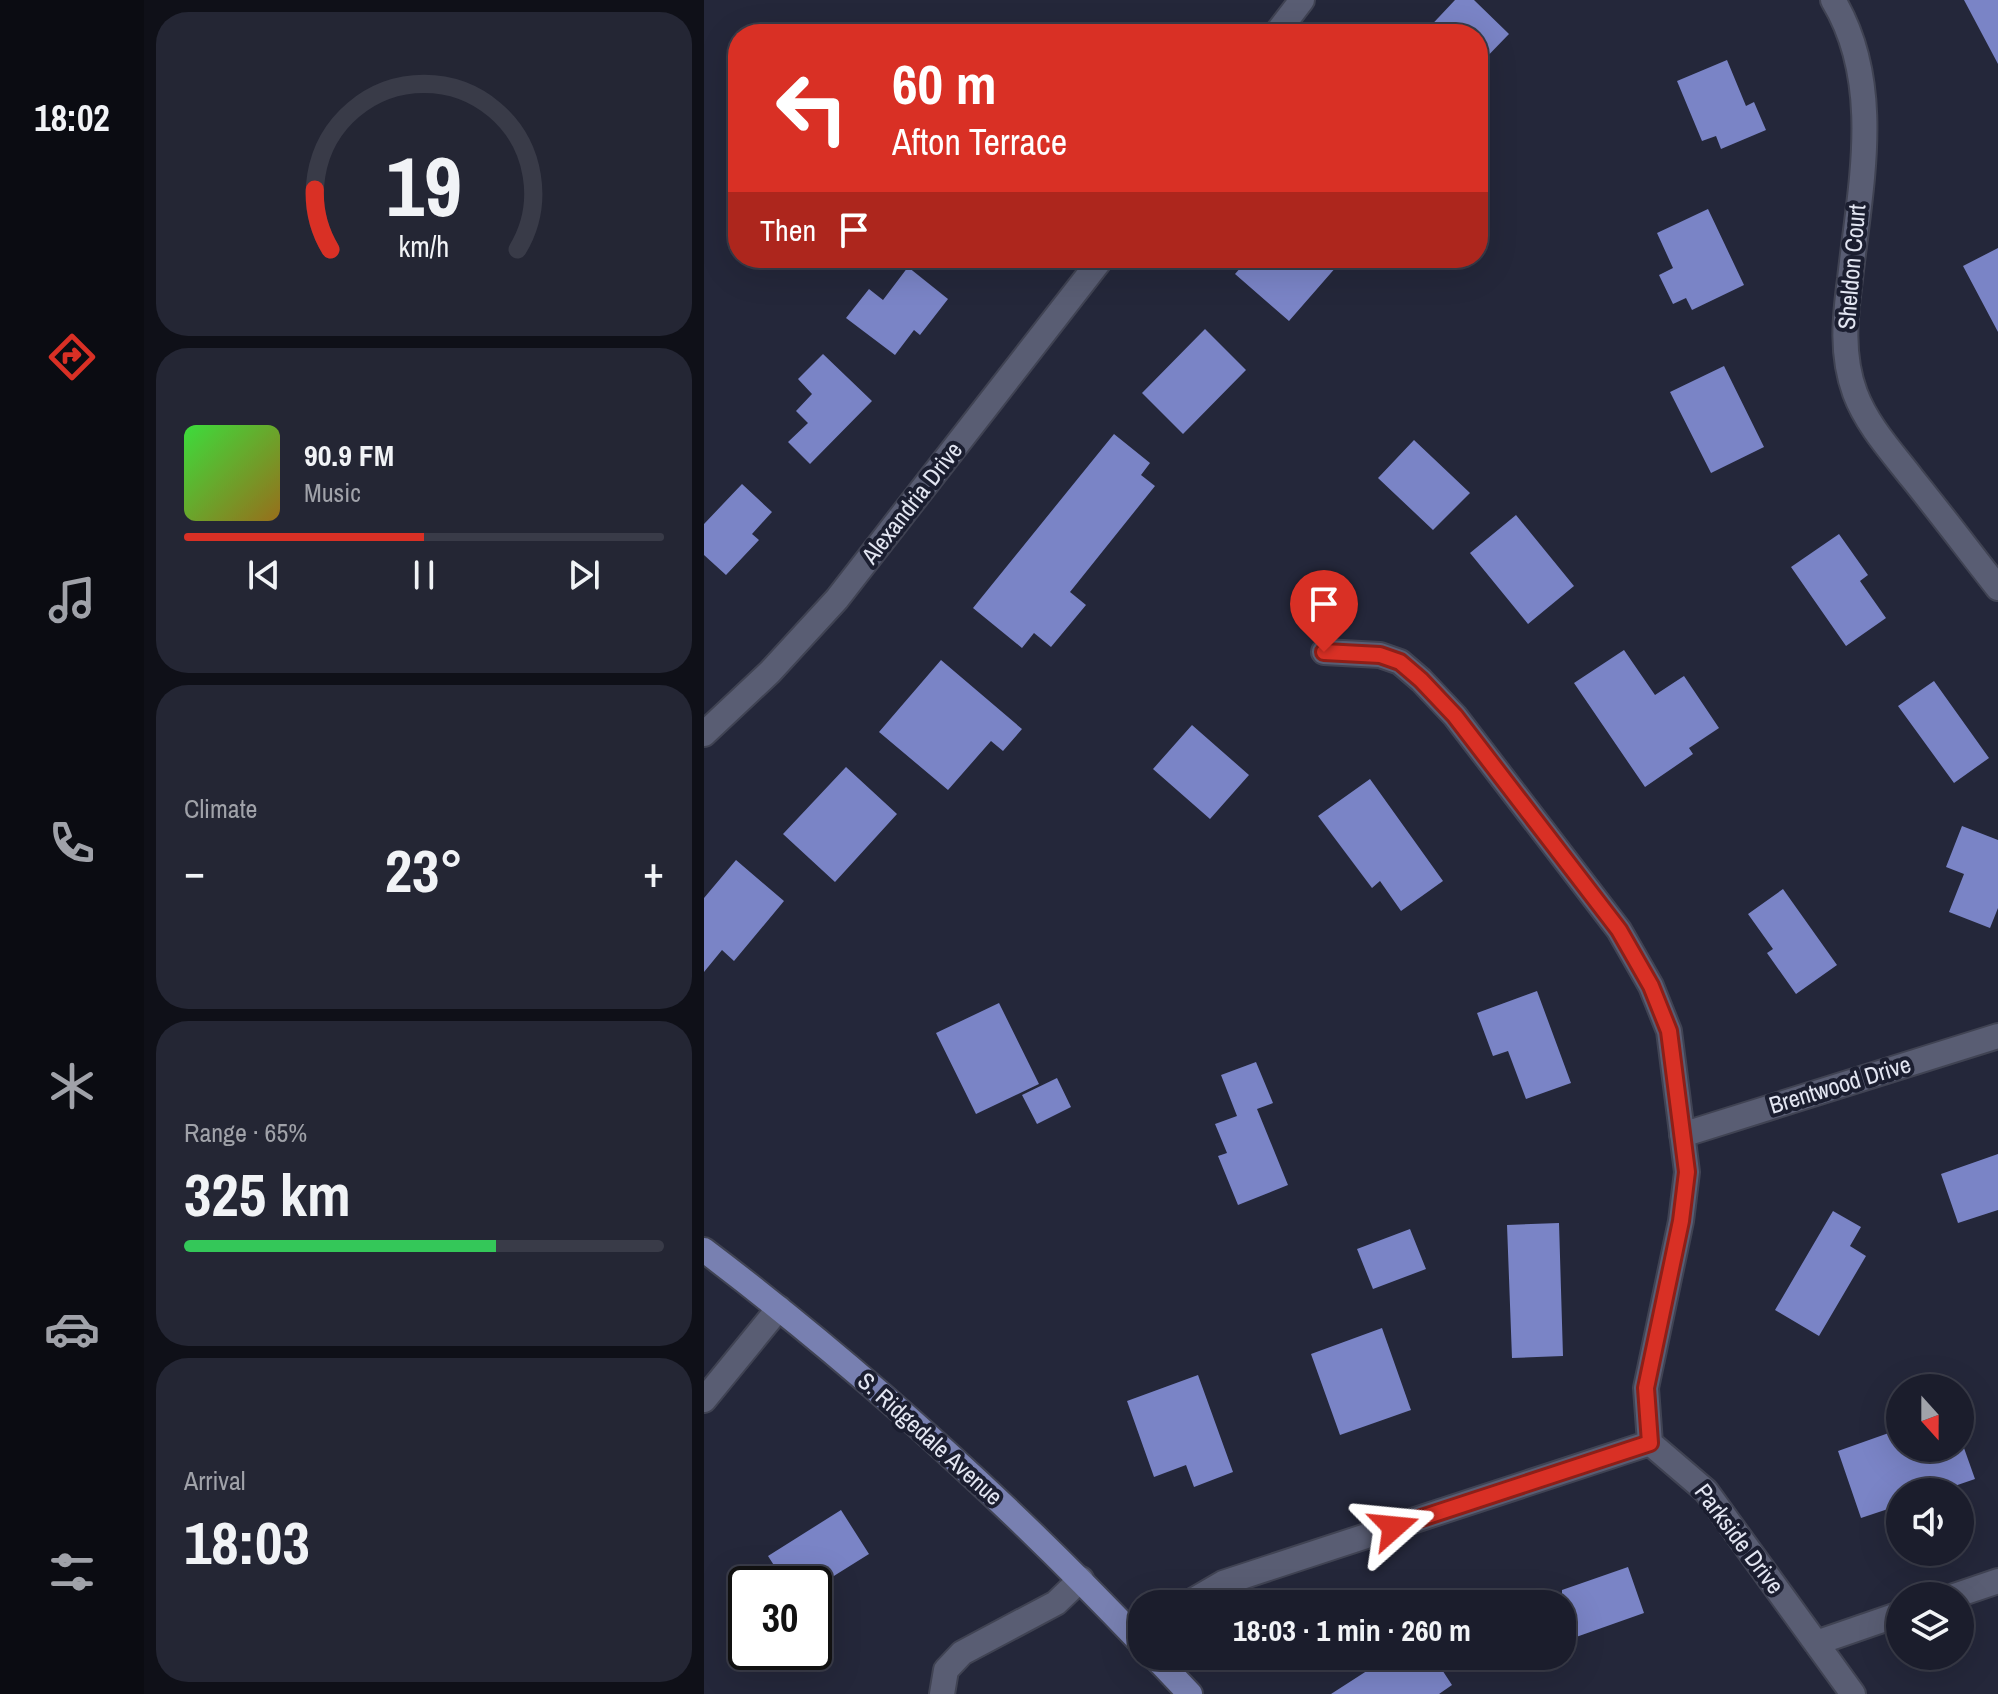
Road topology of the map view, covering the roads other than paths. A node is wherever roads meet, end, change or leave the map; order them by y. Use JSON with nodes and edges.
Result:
{"nodes":[{"id":1,"x":1302,"y":0,"type":"edge"},
{"id":2,"x":1833,"y":0,"type":"edge"},
{"id":3,"x":1284,"y":24,"type":"edge"},
{"id":4,"x":1094,"y":268,"type":"edge"},
{"id":5,"x":1998,"y":588,"type":"edge"},
{"id":6,"x":1324,"y":652,"type":"dead end"},
{"id":7,"x":704,"y":734,"type":"edge"},
{"id":8,"x":1998,"y":1036,"type":"edge"},
{"id":9,"x":1682,"y":1135,"type":"junction"},
{"id":10,"x":704,"y":1250,"type":"edge"},
{"id":11,"x":779,"y":1308,"type":"junction"},
{"id":12,"x":704,"y":1400,"type":"edge"},
{"id":13,"x":1650,"y":1443,"type":"junction"},
{"id":14,"x":1081,"y":1579,"type":"junction"},
{"id":15,"x":1998,"y":1581,"type":"edge"},
{"id":16,"x":1974,"y":1589,"type":"edge"},
{"id":17,"x":1211,"y":1590,"type":"edge"},
{"id":18,"x":1886,"y":1619,"type":"edge"},
{"id":19,"x":1128,"y":1627,"type":"edge"},
{"id":20,"x":1816,"y":1643,"type":"junction"},
{"id":21,"x":1168,"y":1670,"type":"edge"},
{"id":22,"x":942,"y":1694,"type":"edge"},
{"id":23,"x":1190,"y":1694,"type":"edge"},
{"id":24,"x":1853,"y":1694,"type":"edge"}],
"edges":[{"from":1,"to":3,"type":"street"},
{"from":2,"to":5,"type":"street","name":"Sheldon Court"},
{"from":4,"to":7,"type":"street","name":"Alexandria Drive"},
{"from":6,"to":9,"type":"street"},
{"from":8,"to":9,"type":"street","name":"Brentwood Drive"},
{"from":9,"to":13,"type":"street"},
{"from":10,"to":11,"type":"main road","name":"S. Ridgedale Avenue"},
{"from":11,"to":12,"type":"street"},
{"from":11,"to":14,"type":"main road","name":"S. Ridgedale Avenue"},
{"from":13,"to":17,"type":"street"},
{"from":13,"to":20,"type":"street","name":"Parkside Drive"},
{"from":14,"to":19,"type":"main road","name":"S. Ridgedale Avenue"},
{"from":14,"to":22,"type":"street"},
{"from":15,"to":16,"type":"street"},
{"from":18,"to":20,"type":"street"},
{"from":20,"to":24,"type":"street","name":"Parkside Drive"},
{"from":21,"to":23,"type":"main road","name":"S. Ridgedale Avenue"}]}
